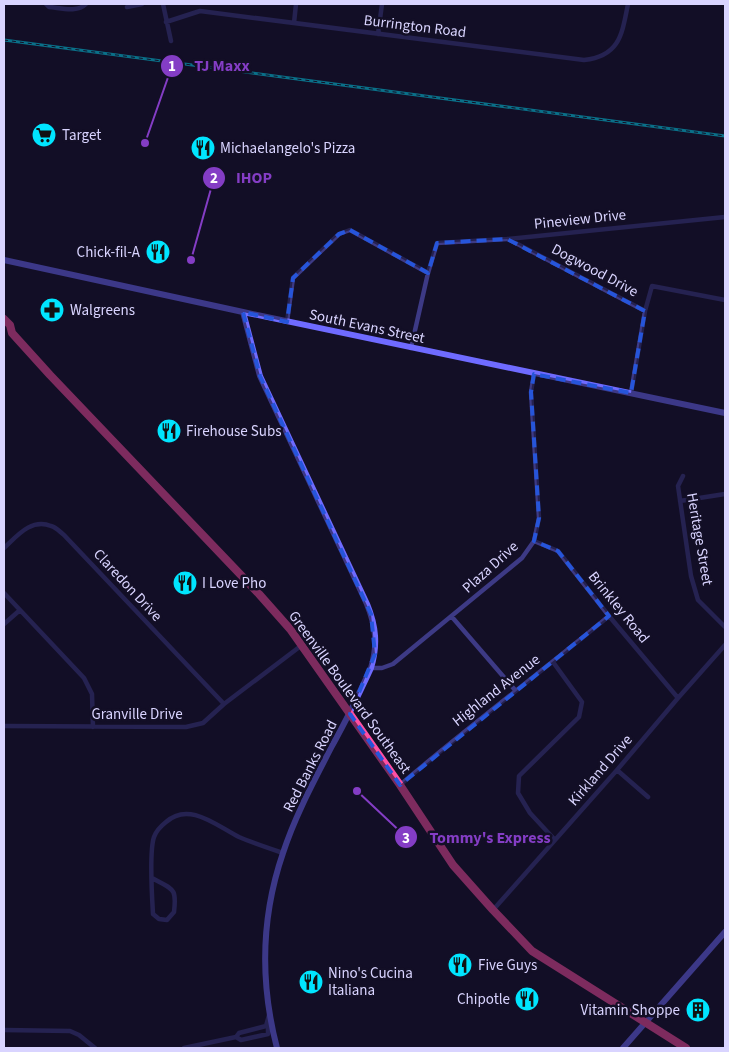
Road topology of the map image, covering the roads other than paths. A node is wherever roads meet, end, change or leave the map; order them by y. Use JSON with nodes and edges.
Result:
{"nodes":[{"id":1,"x":46,"y":4,"type":"edge"},
{"id":2,"x":86,"y":4,"type":"edge"},
{"id":3,"x":142,"y":4,"type":"edge"},
{"id":4,"x":163,"y":4,"type":"edge"},
{"id":5,"x":296,"y":4,"type":"edge"},
{"id":6,"x":382,"y":4,"type":"edge"},
{"id":7,"x":628,"y":4,"type":"edge"},
{"id":8,"x":127,"y":7,"type":"dead end"},
{"id":9,"x":166,"y":22,"type":"junction"},
{"id":10,"x":294,"y":23,"type":"junction"},
{"id":11,"x":378,"y":34,"type":"junction"},
{"id":12,"x":171,"y":41,"type":"dead end"},
{"id":13,"x":725,"y":217,"type":"edge"},
{"id":14,"x":507,"y":239,"type":"junction"},
{"id":15,"x":4,"y":260,"type":"edge"},
{"id":16,"x":428,"y":273,"type":"junction"},
{"id":17,"x":725,"y":300,"type":"edge"},
{"id":18,"x":645,"y":310,"type":"junction"},
{"id":19,"x":243,"y":312,"type":"junction"},
{"id":20,"x":4,"y":319,"type":"edge"},
{"id":21,"x":287,"y":322,"type":"junction"},
{"id":22,"x":8,"y":332,"type":"edge"},
{"id":23,"x":412,"y":348,"type":"junction"},
{"id":24,"x":534,"y":374,"type":"junction"},
{"id":25,"x":631,"y":393,"type":"junction"},
{"id":26,"x":725,"y":413,"type":"edge"},
{"id":27,"x":683,"y":476,"type":"dead end"},
{"id":28,"x":725,"y":494,"type":"edge"},
{"id":29,"x":680,"y":501,"type":"junction"},
{"id":30,"x":534,"y":541,"type":"junction"},
{"id":31,"x":4,"y":548,"type":"edge"},
{"id":32,"x":4,"y":593,"type":"edge"},
{"id":33,"x":20,"y":610,"type":"junction"},
{"id":34,"x":609,"y":616,"type":"junction"},
{"id":35,"x":452,"y":617,"type":"junction"},
{"id":36,"x":4,"y":624,"type":"edge"},
{"id":37,"x":725,"y":627,"type":"edge"},
{"id":38,"x":725,"y":644,"type":"edge"},
{"id":39,"x":302,"y":646,"type":"junction"},
{"id":40,"x":553,"y":662,"type":"junction"},
{"id":41,"x":371,"y":668,"type":"junction"},
{"id":42,"x":516,"y":690,"type":"junction"},
{"id":43,"x":678,"y":698,"type":"junction"},
{"id":44,"x":224,"y":704,"type":"junction"},
{"id":45,"x":350,"y":714,"type":"junction"},
{"id":46,"x":4,"y":726,"type":"edge"},
{"id":47,"x":93,"y":727,"type":"junction"},
{"id":48,"x":617,"y":770,"type":"junction"},
{"id":49,"x":400,"y":785,"type":"junction"},
{"id":50,"x":648,"y":797,"type":"dead end"},
{"id":51,"x":555,"y":840,"type":"junction"},
{"id":52,"x":283,"y":853,"type":"junction"},
{"id":53,"x":152,"y":878,"type":"junction"},
{"id":54,"x":493,"y":910,"type":"junction"},
{"id":55,"x":725,"y":932,"type":"edge"},
{"id":56,"x":269,"y":1015,"type":"junction"},
{"id":57,"x":645,"y":1023,"type":"junction"},
{"id":58,"x":4,"y":1030,"type":"edge"},
{"id":59,"x":236,"y":1036,"type":"junction"},
{"id":60,"x":96,"y":1048,"type":"edge"},
{"id":61,"x":184,"y":1048,"type":"edge"},
{"id":62,"x":277,"y":1048,"type":"edge"},
{"id":63,"x":623,"y":1048,"type":"edge"},
{"id":64,"x":686,"y":1048,"type":"edge"}],
"edges":[{"from":1,"to":2,"type":"street"},
{"from":3,"to":8,"type":"street"},
{"from":4,"to":9,"type":"street"},
{"from":5,"to":10,"type":"street"},
{"from":6,"to":11,"type":"street"},
{"from":7,"to":11,"type":"street","name":"Burrington Road"},
{"from":9,"to":10,"type":"street","name":"Burrington Road"},
{"from":9,"to":12,"type":"street"},
{"from":10,"to":11,"type":"street","name":"Burrington Road"},
{"from":13,"to":14,"type":"street","name":"Pineview Drive"},
{"from":14,"to":16,"type":"street","name":"Pineview Drive"},
{"from":14,"to":18,"type":"street","name":"Dogwood Drive"},
{"from":15,"to":19,"type":"main road","name":"South Evans Street"},
{"from":16,"to":21,"type":"street"},
{"from":16,"to":23,"type":"street"},
{"from":17,"to":18,"type":"street"},
{"from":18,"to":25,"type":"street"},
{"from":19,"to":21,"type":"main road","name":"South Evans Street"},
{"from":19,"to":41,"type":"main road","name":"Red Banks Road"},
{"from":20,"to":22,"type":"highway","name":"Greenville Boulevard Southeast"},
{"from":21,"to":23,"type":"main road","name":"South Evans Street"},
{"from":22,"to":39,"type":"highway","name":"Greenville Boulevard Southeast"},
{"from":23,"to":24,"type":"main road","name":"South Evans Street"},
{"from":24,"to":25,"type":"main road","name":"South Evans Street"},
{"from":24,"to":30,"type":"street","name":"Plaza Drive"},
{"from":25,"to":26,"type":"main road","name":"South Evans Street"},
{"from":27,"to":29,"type":"street","name":"Heritage Street"},
{"from":28,"to":29,"type":"street"},
{"from":29,"to":37,"type":"street","name":"Heritage Street"},
{"from":30,"to":34,"type":"street","name":"Brinkley Road"},
{"from":30,"to":35,"type":"street","name":"Plaza Drive"},
{"from":31,"to":44,"type":"street","name":"Claredon Drive"},
{"from":32,"to":33,"type":"street"},
{"from":33,"to":36,"type":"street"},
{"from":33,"to":47,"type":"street"},
{"from":34,"to":40,"type":"street","name":"Highland Avenue"},
{"from":34,"to":43,"type":"street","name":"Brinkley Road"},
{"from":35,"to":41,"type":"street","name":"Plaza Drive"},
{"from":35,"to":42,"type":"street"},
{"from":38,"to":43,"type":"street","name":"Kirkland Drive"},
{"from":39,"to":44,"type":"street","name":"Granville Drive"},
{"from":39,"to":45,"type":"highway","name":"Greenville Boulevard Southeast"},
{"from":40,"to":42,"type":"street","name":"Highland Avenue"},
{"from":40,"to":51,"type":"street"},
{"from":41,"to":45,"type":"main road","name":"Red Banks Road"},
{"from":42,"to":49,"type":"street","name":"Highland Avenue"},
{"from":43,"to":48,"type":"street","name":"Kirkland Drive"},
{"from":44,"to":47,"type":"street","name":"Granville Drive"},
{"from":45,"to":49,"type":"highway","name":"Greenville Boulevard Southeast"},
{"from":45,"to":52,"type":"main road","name":"Red Banks Road"},
{"from":46,"to":47,"type":"street","name":"Granville Drive"},
{"from":48,"to":50,"type":"street"},
{"from":48,"to":51,"type":"street","name":"Kirkland Drive"},
{"from":49,"to":54,"type":"highway","name":"Greenville Boulevard Southeast"},
{"from":51,"to":54,"type":"street","name":"Kirkland Drive"},
{"from":52,"to":53,"type":"street"},
{"from":52,"to":56,"type":"main road","name":"Red Banks Road"},
{"from":53,"to":53,"type":"street"},
{"from":54,"to":57,"type":"highway","name":"Greenville Boulevard Southeast"},
{"from":55,"to":57,"type":"main road"},
{"from":56,"to":59,"type":"street"},
{"from":56,"to":59,"type":"street"},
{"from":56,"to":62,"type":"main road","name":"Red Banks Road"},
{"from":57,"to":63,"type":"main road"},
{"from":57,"to":64,"type":"highway","name":"Greenville Boulevard Southeast"},
{"from":58,"to":60,"type":"street"},
{"from":59,"to":61,"type":"street"}]}
